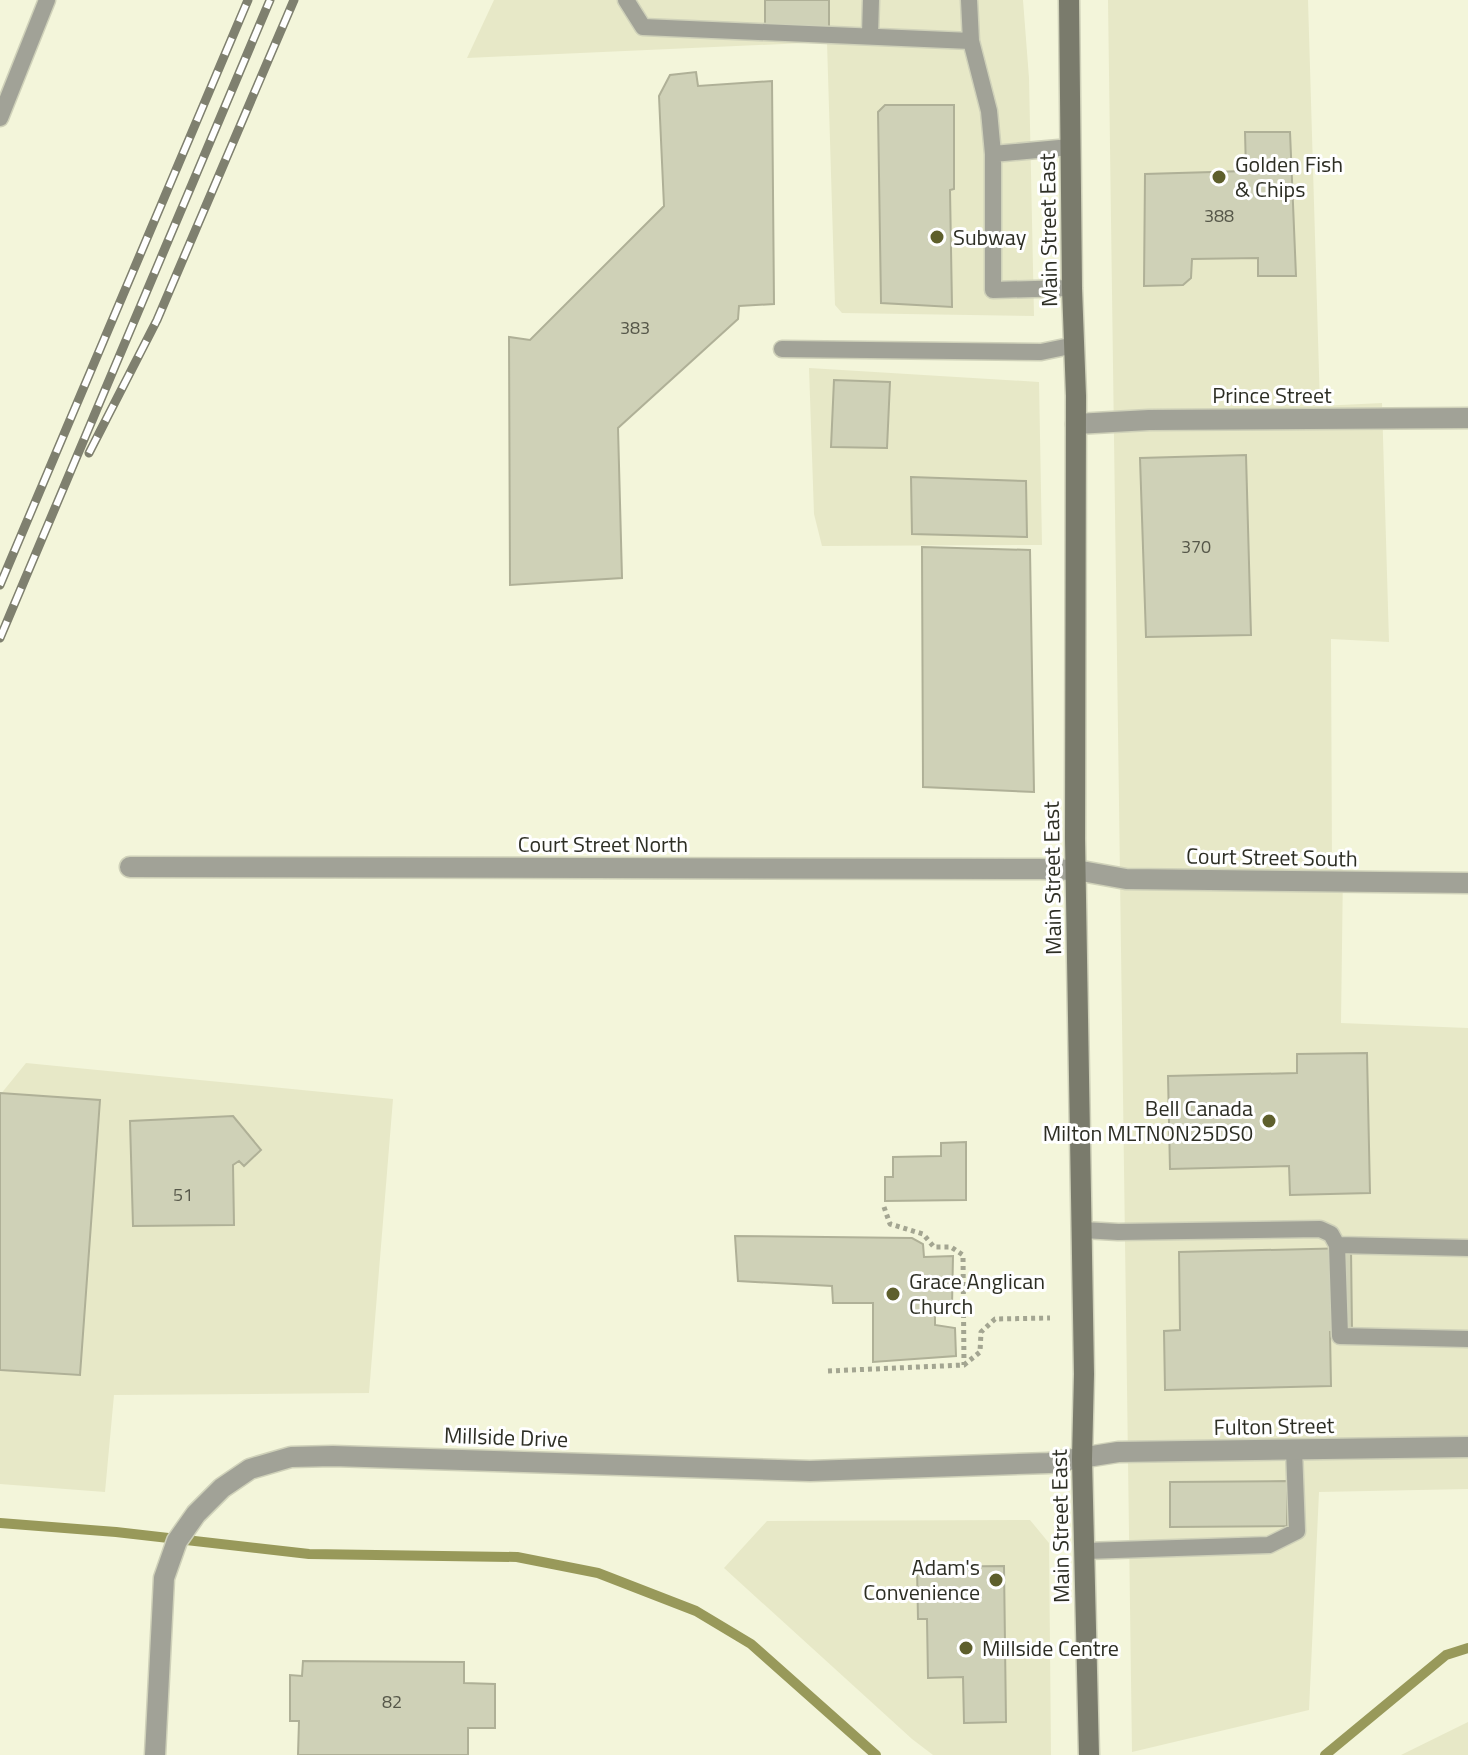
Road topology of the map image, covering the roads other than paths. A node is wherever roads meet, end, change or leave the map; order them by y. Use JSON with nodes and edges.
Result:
{"nodes":[{"id":1,"x":47,"y":0,"type":"edge"},
{"id":2,"x":626,"y":0,"type":"edge"},
{"id":3,"x":871,"y":0,"type":"edge"},
{"id":4,"x":969,"y":0,"type":"edge"},
{"id":5,"x":1069,"y":0,"type":"edge"},
{"id":6,"x":870,"y":35,"type":"junction"},
{"id":7,"x":971,"y":41,"type":"junction"},
{"id":8,"x":0,"y":118,"type":"edge"},
{"id":9,"x":1070,"y":147,"type":"junction"},
{"id":10,"x":993,"y":154,"type":"junction"},
{"id":11,"x":1072,"y":288,"type":"junction"},
{"id":12,"x":1075,"y":345,"type":"junction"},
{"id":13,"x":782,"y":349,"type":"dead end"},
{"id":14,"x":1468,"y":418,"type":"edge"},
{"id":15,"x":1076,"y":424,"type":"junction"},
{"id":16,"x":130,"y":867,"type":"dead end"},
{"id":17,"x":1076,"y":870,"type":"junction"},
{"id":18,"x":1468,"y":883,"type":"edge"},
{"id":19,"x":1083,"y":1230,"type":"junction"},
{"id":20,"x":1337,"y":1245,"type":"junction"},
{"id":21,"x":1468,"y":1248,"type":"edge"},
{"id":22,"x":1468,"y":1339,"type":"edge"},
{"id":23,"x":1468,"y":1447,"type":"edge"},
{"id":24,"x":1294,"y":1449,"type":"junction"},
{"id":25,"x":1082,"y":1459,"type":"junction"},
{"id":26,"x":1085,"y":1551,"type":"junction"},
{"id":27,"x":155,"y":1755,"type":"edge"},
{"id":28,"x":1089,"y":1755,"type":"edge"}],
"edges":[{"from":1,"to":8,"type":"lane"},
{"from":2,"to":6,"type":"lane"},
{"from":3,"to":6,"type":"lane"},
{"from":4,"to":7,"type":"lane"},
{"from":5,"to":9,"type":"main road","name":"Main Street East"},
{"from":6,"to":7,"type":"lane"},
{"from":7,"to":10,"type":"lane"},
{"from":9,"to":10,"type":"lane"},
{"from":9,"to":11,"type":"main road","name":"Main Street East"},
{"from":10,"to":11,"type":"lane"},
{"from":11,"to":12,"type":"main road","name":"Main Street East"},
{"from":12,"to":13,"type":"lane"},
{"from":12,"to":15,"type":"main road","name":"Main Street East"},
{"from":14,"to":15,"type":"street","name":"Prince Street"},
{"from":15,"to":17,"type":"main road","name":"Main Street East"},
{"from":16,"to":17,"type":"street","name":"Court Street North"},
{"from":17,"to":18,"type":"street","name":"Court Street South"},
{"from":17,"to":19,"type":"main road","name":"Main Street East"},
{"from":19,"to":20,"type":"lane"},
{"from":19,"to":25,"type":"main road","name":"Main Street East"},
{"from":20,"to":21,"type":"lane"},
{"from":20,"to":22,"type":"lane"},
{"from":23,"to":24,"type":"street","name":"Fulton Street"},
{"from":24,"to":25,"type":"street","name":"Fulton Street"},
{"from":24,"to":26,"type":"lane"},
{"from":25,"to":26,"type":"main road","name":"Main Street East"},
{"from":25,"to":27,"type":"street","name":"Millside Drive"},
{"from":26,"to":28,"type":"main road","name":"Main Street East"}]}
